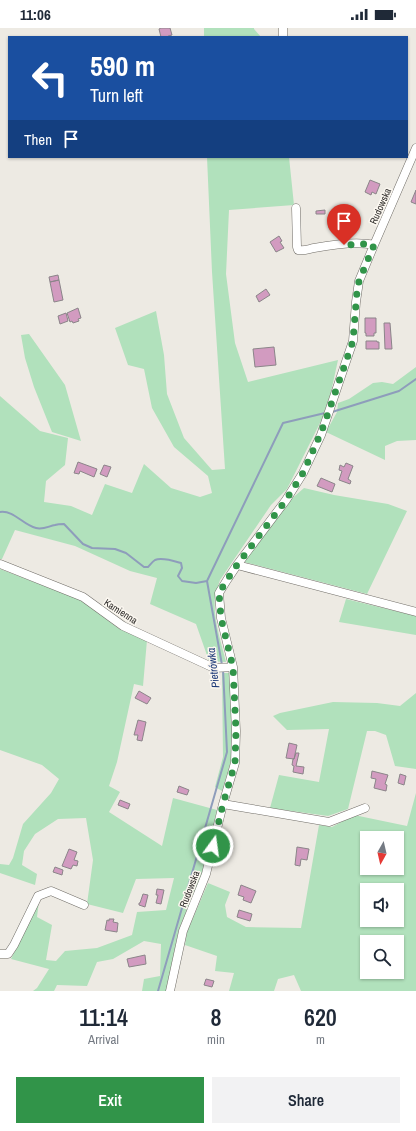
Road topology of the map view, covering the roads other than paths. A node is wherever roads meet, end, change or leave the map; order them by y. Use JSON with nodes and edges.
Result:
{"nodes":[{"id":1,"x":416,"y":148,"type":"edge"},
{"id":2,"x":296,"y":208,"type":"dead end"},
{"id":3,"x":374,"y":245,"type":"junction"},
{"id":4,"x":0,"y":564,"type":"edge"},
{"id":5,"x":237,"y":565,"type":"junction"},
{"id":6,"x":416,"y":612,"type":"edge"},
{"id":7,"x":233,"y":667,"type":"junction"},
{"id":8,"x":223,"y":804,"type":"junction"},
{"id":9,"x":366,"y":808,"type":"dead end"},
{"id":10,"x":84,"y":905,"type":"dead end"},
{"id":11,"x":0,"y":954,"type":"edge"},
{"id":12,"x":170,"y":991,"type":"edge"}],
"edges":[{"from":1,"to":3,"type":"street","name":"Rudowska"},
{"from":2,"to":3,"type":"street"},
{"from":3,"to":5,"type":"street","name":"Rudowska"},
{"from":4,"to":7,"type":"street","name":"Kamienna"},
{"from":5,"to":6,"type":"street"},
{"from":5,"to":7,"type":"street","name":"Rudowska"},
{"from":7,"to":8,"type":"street","name":"Rudowska"},
{"from":8,"to":9,"type":"street"},
{"from":8,"to":12,"type":"street","name":"Rudowska"},
{"from":10,"to":11,"type":"street"}]}
